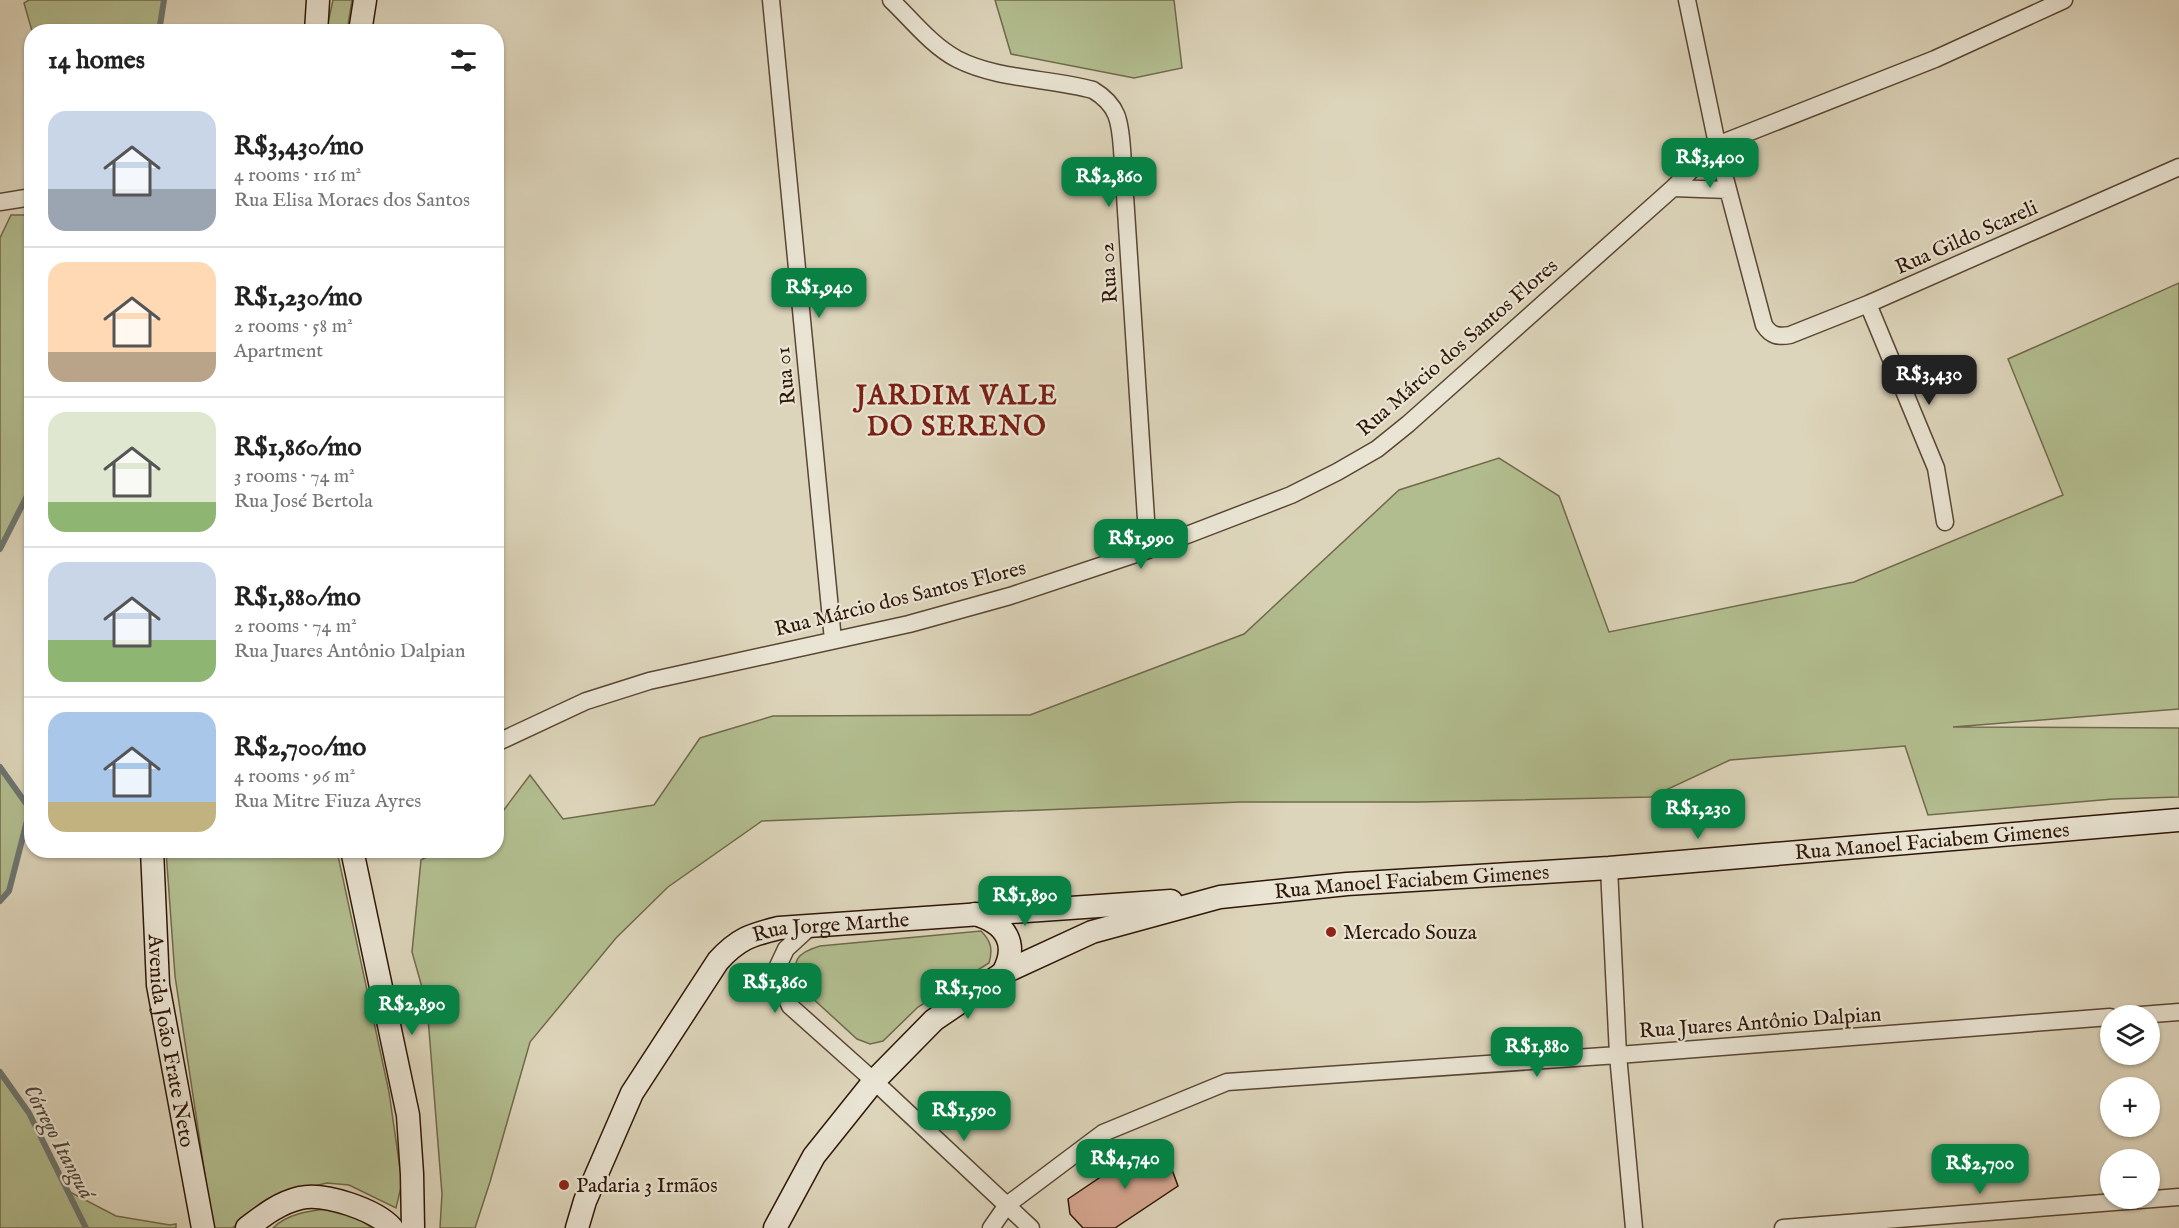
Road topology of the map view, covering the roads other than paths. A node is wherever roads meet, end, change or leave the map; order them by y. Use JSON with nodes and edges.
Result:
{"nodes":[{"id":1,"x":318,"y":0,"type":"edge"},
{"id":2,"x":365,"y":0,"type":"edge"},
{"id":3,"x":771,"y":0,"type":"edge"},
{"id":4,"x":891,"y":0,"type":"edge"},
{"id":5,"x":1687,"y":0,"type":"edge"},
{"id":6,"x":2064,"y":0,"type":"edge"},
{"id":7,"x":316,"y":24,"type":"edge"},
{"id":8,"x":361,"y":24,"type":"edge"},
{"id":9,"x":1717,"y":145,"type":"junction"},
{"id":10,"x":2179,"y":167,"type":"edge"},
{"id":11,"x":1672,"y":188,"type":"junction"},
{"id":12,"x":1728,"y":190,"type":"junction"},
{"id":13,"x":24,"y":198,"type":"edge"},
{"id":14,"x":0,"y":202,"type":"edge"},
{"id":15,"x":1868,"y":304,"type":"junction"},
{"id":16,"x":1945,"y":522,"type":"dead end"},
{"id":17,"x":1148,"y":550,"type":"junction"},
{"id":18,"x":833,"y":640,"type":"junction"},
{"id":19,"x":504,"y":739,"type":"edge"},
{"id":20,"x":2179,"y":820,"type":"edge"},
{"id":21,"x":152,"y":858,"type":"edge"},
{"id":22,"x":356,"y":858,"type":"edge"},
{"id":23,"x":1609,"y":868,"type":"junction"},
{"id":24,"x":1220,"y":897,"type":"junction"},
{"id":25,"x":974,"y":914,"type":"junction"},
{"id":26,"x":811,"y":926,"type":"junction"},
{"id":27,"x":1003,"y":973,"type":"junction"},
{"id":28,"x":2179,"y":1011,"type":"edge"},
{"id":29,"x":2160,"y":1013,"type":"edge"},
{"id":30,"x":2100,"y":1018,"type":"edge"},
{"id":31,"x":1618,"y":1055,"type":"junction"},
{"id":32,"x":874,"y":1081,"type":"junction"},
{"id":33,"x":2179,"y":1197,"type":"edge"},
{"id":34,"x":1007,"y":1205,"type":"junction"},
{"id":35,"x":203,"y":1228,"type":"edge"},
{"id":36,"x":247,"y":1228,"type":"edge"},
{"id":37,"x":392,"y":1228,"type":"edge"},
{"id":38,"x":413,"y":1228,"type":"edge"},
{"id":39,"x":577,"y":1228,"type":"edge"},
{"id":40,"x":775,"y":1228,"type":"edge"},
{"id":41,"x":991,"y":1228,"type":"edge"},
{"id":42,"x":1031,"y":1228,"type":"edge"},
{"id":43,"x":1634,"y":1228,"type":"edge"},
{"id":44,"x":1783,"y":1228,"type":"edge"}],
"edges":[{"from":1,"to":7,"type":"street"},
{"from":2,"to":8,"type":"street"},
{"from":3,"to":18,"type":"street","name":"Rua 01"},
{"from":4,"to":17,"type":"street","name":"Rua 02"},
{"from":5,"to":9,"type":"street"},
{"from":6,"to":9,"type":"street","name":"Rua Márcio dos Santos Flores"},
{"from":9,"to":11,"type":"street","name":"Rua Márcio dos Santos Flores"},
{"from":9,"to":12,"type":"street"},
{"from":10,"to":15,"type":"street","name":"Rua Gildo Scareli"},
{"from":11,"to":12,"type":"street"},
{"from":11,"to":17,"type":"street","name":"Rua Márcio dos Santos Flores"},
{"from":12,"to":15,"type":"street","name":"Rua Gildo Scareli"},
{"from":13,"to":14,"type":"street"},
{"from":15,"to":16,"type":"street"},
{"from":17,"to":18,"type":"street","name":"Rua Márcio dos Santos Flores"},
{"from":18,"to":19,"type":"street","name":"Rua Márcio dos Santos Flores"},
{"from":20,"to":23,"type":"street","name":"Rua Manoel Faciabem Gimenes"},
{"from":21,"to":35,"type":"street","name":"Avenida João Frate Neto"},
{"from":22,"to":38,"type":"street"},
{"from":23,"to":24,"type":"street","name":"Rua Manoel Faciabem Gimenes"},
{"from":23,"to":31,"type":"street"},
{"from":24,"to":25,"type":"street","name":"Rua Jorge Marthe"},
{"from":24,"to":27,"type":"street","name":"Rua Manoel Faciabem Gimenes"},
{"from":25,"to":26,"type":"street","name":"Rua Jorge Marthe"},
{"from":25,"to":27,"type":"street"},
{"from":26,"to":32,"type":"street"},
{"from":26,"to":39,"type":"street","name":"Rua Jorge Marthe"},
{"from":27,"to":32,"type":"street","name":"Rua Manoel Faciabem Gimenes"},
{"from":28,"to":29,"type":"street"},
{"from":30,"to":31,"type":"street","name":"Rua Juares Antônio Dalpian"},
{"from":31,"to":34,"type":"street","name":"Rua Juares Antônio Dalpian"},
{"from":31,"to":43,"type":"street"},
{"from":32,"to":34,"type":"street"},
{"from":32,"to":40,"type":"street","name":"Rua Manoel Faciabem Gimenes"},
{"from":33,"to":44,"type":"street"},
{"from":34,"to":41,"type":"street","name":"Rua Juares Antônio Dalpian"},
{"from":34,"to":42,"type":"street"},
{"from":36,"to":37,"type":"street"}]}
